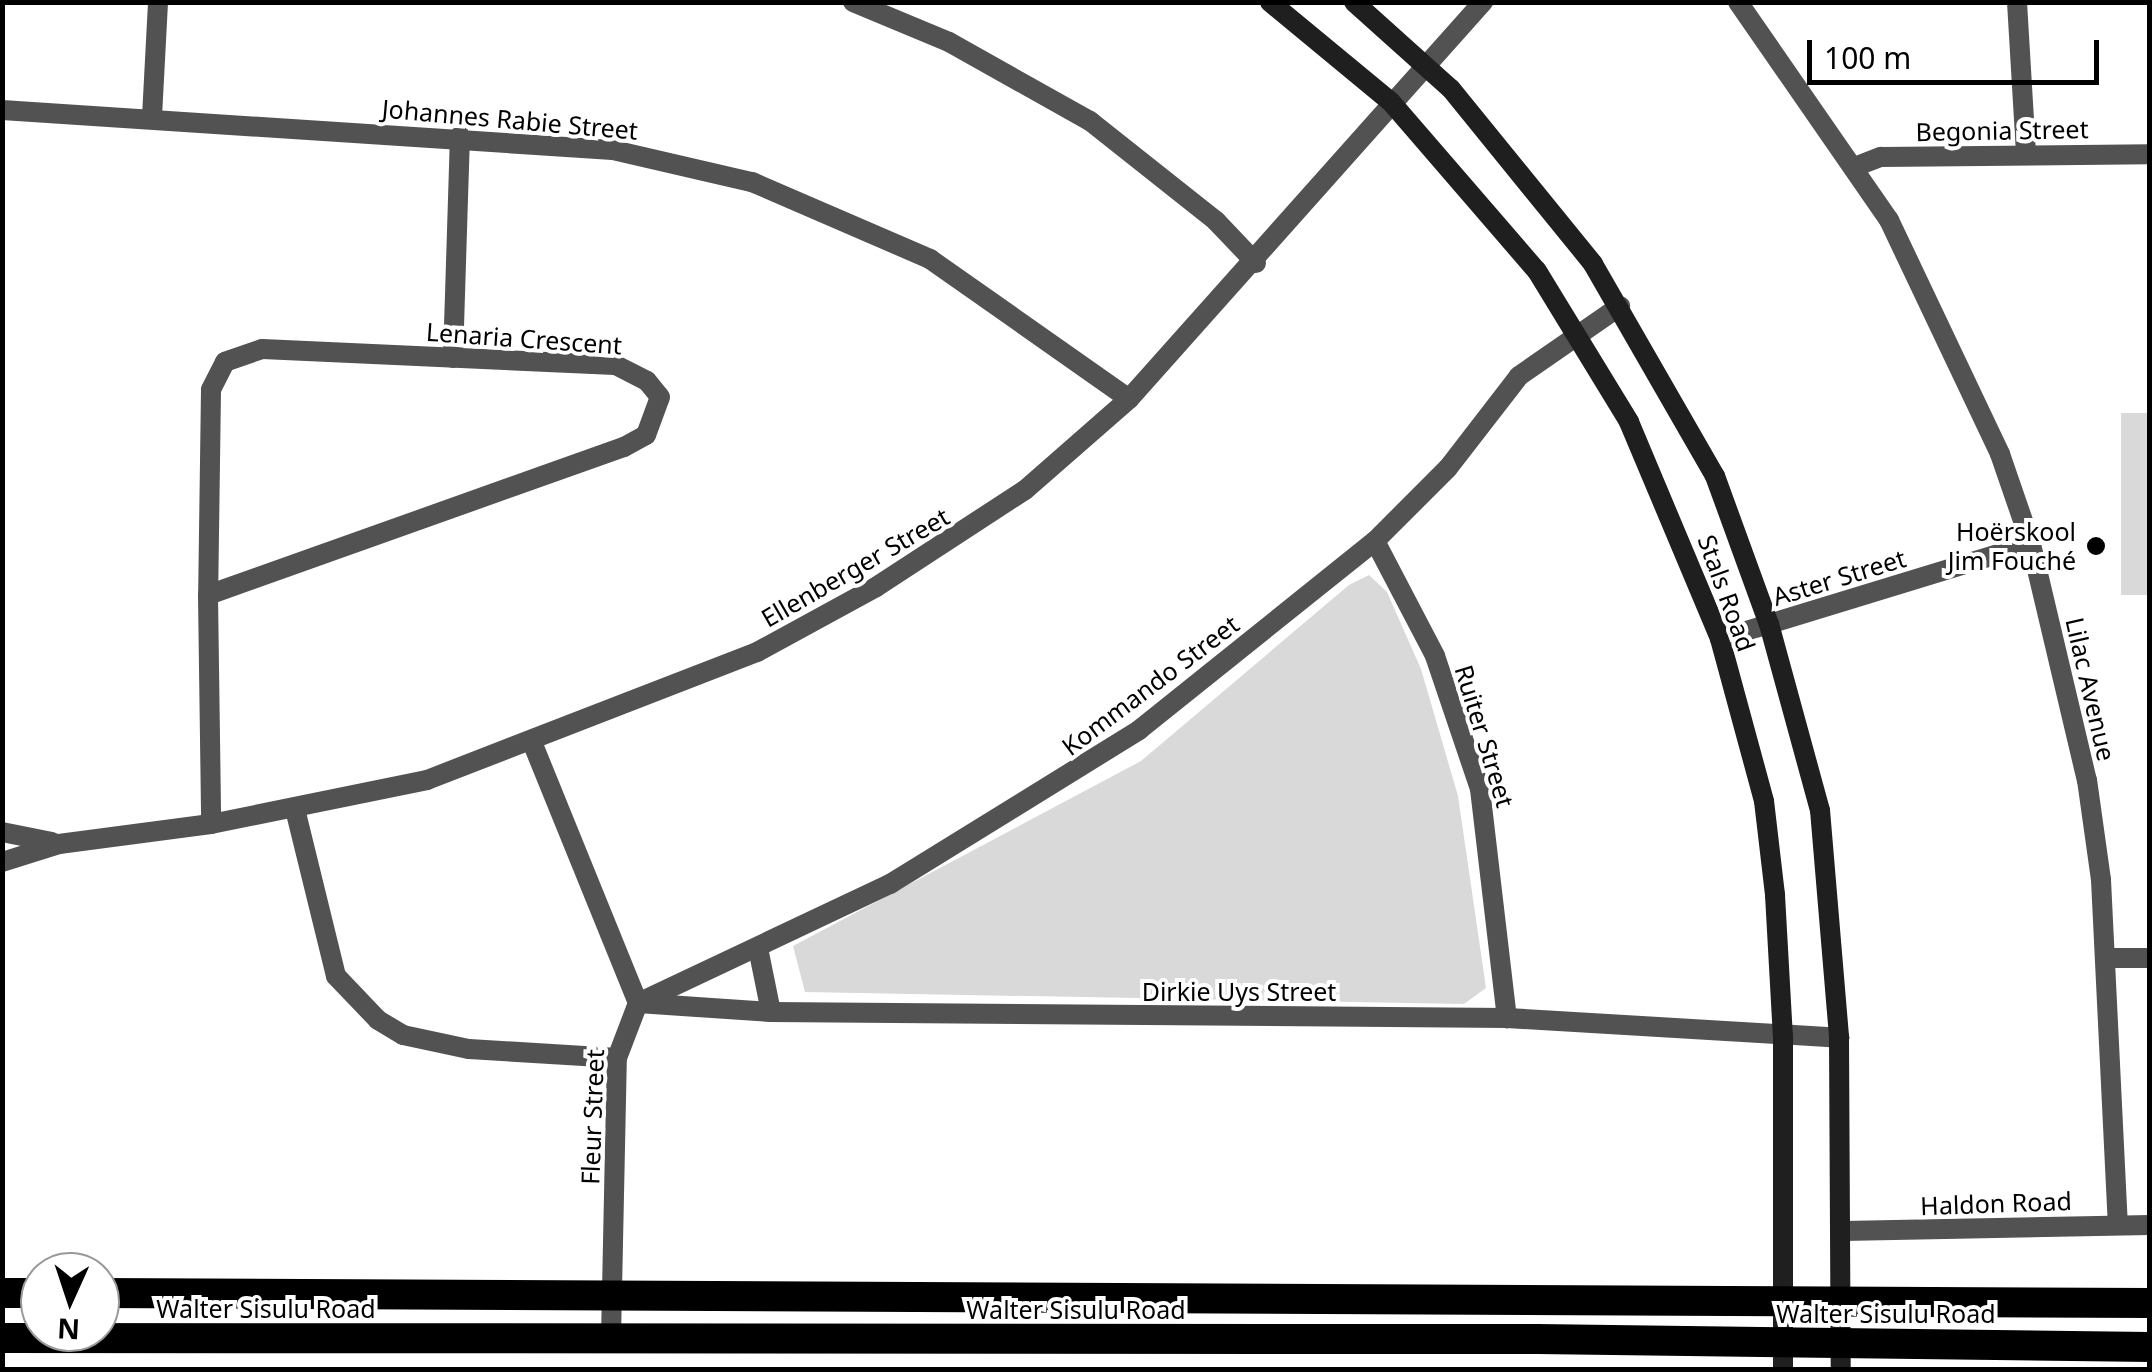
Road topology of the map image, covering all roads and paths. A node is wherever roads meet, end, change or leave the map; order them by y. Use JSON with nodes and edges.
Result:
{"nodes":[{"id":1,"x":158,"y":2,"type":"edge"},
{"id":2,"x":853,"y":2,"type":"edge"},
{"id":3,"x":1270,"y":2,"type":"edge"},
{"id":4,"x":1354,"y":2,"type":"edge"},
{"id":5,"x":1483,"y":2,"type":"edge"},
{"id":6,"x":1738,"y":2,"type":"edge"},
{"id":7,"x":2017,"y":2,"type":"edge"},
{"id":8,"x":1423,"y":63,"type":"junction"},
{"id":9,"x":1391,"y":102,"type":"junction"},
{"id":10,"x":2,"y":110,"type":"edge"},
{"id":11,"x":152,"y":117,"type":"junction"},
{"id":12,"x":460,"y":136,"type":"junction"},
{"id":13,"x":2026,"y":153,"type":"junction"},
{"id":14,"x":2150,"y":154,"type":"edge"},
{"id":15,"x":1857,"y":166,"type":"junction"},
{"id":16,"x":1256,"y":263,"type":"junction"},
{"id":17,"x":1620,"y":306,"type":"junction"},
{"id":18,"x":1577,"y":338,"type":"junction"},
{"id":19,"x":454,"y":358,"type":"junction"},
{"id":20,"x":1130,"y":398,"type":"junction"},
{"id":21,"x":1376,"y":541,"type":"junction"},
{"id":22,"x":2030,"y":544,"type":"junction"},
{"id":23,"x":208,"y":595,"type":"junction"},
{"id":24,"x":1769,"y":624,"type":"junction"},
{"id":25,"x":1720,"y":640,"type":"junction"},
{"id":26,"x":532,"y":742,"type":"junction"},
{"id":27,"x":295,"y":809,"type":"junction"},
{"id":28,"x":210,"y":824,"type":"junction"},
{"id":29,"x":2,"y":832,"type":"edge"},
{"id":30,"x":58,"y":844,"type":"junction"},
{"id":31,"x":2,"y":862,"type":"edge"},
{"id":32,"x":758,"y":948,"type":"junction"},
{"id":33,"x":2107,"y":958,"type":"junction"},
{"id":34,"x":2150,"y":958,"type":"edge"},
{"id":35,"x":638,"y":1004,"type":"junction"},
{"id":36,"x":771,"y":1012,"type":"junction"},
{"id":37,"x":1507,"y":1018,"type":"junction"},
{"id":38,"x":1784,"y":1036,"type":"junction"},
{"id":39,"x":1840,"y":1038,"type":"junction"},
{"id":40,"x":618,"y":1058,"type":"junction"},
{"id":41,"x":2118,"y":1225,"type":"junction"},
{"id":42,"x":2150,"y":1225,"type":"edge"},
{"id":43,"x":1843,"y":1231,"type":"junction"},
{"id":44,"x":120,"y":1293,"type":"edge"},
{"id":45,"x":147,"y":1294,"type":"junction"},
{"id":46,"x":414,"y":1295,"type":"junction"},
{"id":47,"x":612,"y":1296,"type":"junction"},
{"id":48,"x":926,"y":1298,"type":"junction"},
{"id":49,"x":1229,"y":1300,"type":"junction"},
{"id":50,"x":1438,"y":1301,"type":"junction"},
{"id":51,"x":1784,"y":1301,"type":"junction"},
{"id":52,"x":1843,"y":1303,"type":"junction"},
{"id":53,"x":2150,"y":1304,"type":"edge"},
{"id":54,"x":2,"y":1338,"type":"edge"},
{"id":55,"x":146,"y":1338,"type":"junction"},
{"id":56,"x":414,"y":1338,"type":"junction"},
{"id":57,"x":611,"y":1338,"type":"junction"},
{"id":58,"x":926,"y":1338,"type":"junction"},
{"id":59,"x":1229,"y":1339,"type":"junction"},
{"id":60,"x":1440,"y":1339,"type":"junction"},
{"id":61,"x":1700,"y":1343,"type":"junction"},
{"id":62,"x":2150,"y":1348,"type":"edge"},
{"id":63,"x":1784,"y":1356,"type":"edge"},
{"id":64,"x":1841,"y":1357,"type":"edge"},
{"id":65,"x":1749,"y":1370,"type":"edge"}],
"edges":[{"from":1,"to":11,"type":"street"},
{"from":2,"to":16,"type":"street"},
{"from":3,"to":9,"type":"street","name":"Stals Road"},
{"from":4,"to":8,"type":"street","name":"Stals Road"},
{"from":5,"to":8,"type":"street","name":"Ellenberger Street"},
{"from":6,"to":15,"type":"street","name":"Lilac Avenue"},
{"from":7,"to":13,"type":"street"},
{"from":8,"to":9,"type":"street","name":"Ellenberger Street"},
{"from":8,"to":17,"type":"street","name":"Stals Road"},
{"from":9,"to":16,"type":"street","name":"Ellenberger Street"},
{"from":9,"to":18,"type":"street","name":"Stals Road"},
{"from":10,"to":11,"type":"street","name":"Johannes Rabie Street"},
{"from":11,"to":12,"type":"street","name":"Johannes Rabie Street"},
{"from":12,"to":19,"type":"street"},
{"from":12,"to":20,"type":"street","name":"Johannes Rabie Street"},
{"from":13,"to":14,"type":"street","name":"Begonia Street"},
{"from":13,"to":15,"type":"street","name":"Begonia Street"},
{"from":15,"to":22,"type":"street","name":"Lilac Avenue"},
{"from":16,"to":20,"type":"street","name":"Ellenberger Street"},
{"from":17,"to":18,"type":"street","name":"Kommando Street"},
{"from":17,"to":24,"type":"street","name":"Stals Road"},
{"from":18,"to":21,"type":"street","name":"Kommando Street"},
{"from":18,"to":25,"type":"street","name":"Stals Road"},
{"from":19,"to":23,"type":"street","name":"Lenaria Crescent"},
{"from":19,"to":23,"type":"street","name":"Lenaria Crescent"},
{"from":20,"to":26,"type":"street","name":"Ellenberger Street"},
{"from":21,"to":32,"type":"street","name":"Kommando Street"},
{"from":21,"to":37,"type":"street","name":"Ruiter Street"},
{"from":22,"to":24,"type":"street","name":"Aster Street"},
{"from":22,"to":33,"type":"street","name":"Lilac Avenue"},
{"from":23,"to":28,"type":"street","name":"Lenaria Crescent"},
{"from":24,"to":25,"type":"street","name":"Aster Street"},
{"from":24,"to":39,"type":"street","name":"Stals Road"},
{"from":25,"to":38,"type":"street","name":"Stals Road"},
{"from":26,"to":27,"type":"street","name":"Ellenberger Street"},
{"from":26,"to":35,"type":"street"},
{"from":27,"to":28,"type":"street","name":"Ellenberger Street"},
{"from":27,"to":40,"type":"street"},
{"from":28,"to":30,"type":"street","name":"Ellenberger Street"},
{"from":29,"to":30,"type":"street","name":"Ellenberger Street"},
{"from":30,"to":31,"type":"street","name":"Ellenberger Street"},
{"from":32,"to":35,"type":"street","name":"Kommando Street"},
{"from":32,"to":36,"type":"street"},
{"from":33,"to":34,"type":"street"},
{"from":33,"to":41,"type":"street","name":"Lilac Avenue"},
{"from":35,"to":36,"type":"street","name":"Dirkie Uys Street"},
{"from":35,"to":40,"type":"street","name":"Fleur Street"},
{"from":36,"to":37,"type":"street","name":"Dirkie Uys Street"},
{"from":37,"to":38,"type":"street","name":"Dirkie Uys Street"},
{"from":38,"to":39,"type":"street","name":"Dirkie Uys Street"},
{"from":38,"to":51,"type":"street","name":"Stals Road"},
{"from":39,"to":43,"type":"street","name":"Stals Road"},
{"from":40,"to":47,"type":"street","name":"Fleur Street"},
{"from":41,"to":42,"type":"street","name":"Haldon Road"},
{"from":41,"to":43,"type":"street","name":"Haldon Road"},
{"from":43,"to":52,"type":"street","name":"Stals Road"},
{"from":44,"to":45,"type":"highway","name":"Walter Sisulu Road"},
{"from":45,"to":46,"type":"highway","name":"Walter Sisulu Road"},
{"from":45,"to":55,"type":"highway"},
{"from":46,"to":47,"type":"highway","name":"Walter Sisulu Road"},
{"from":46,"to":56,"type":"highway"},
{"from":47,"to":48,"type":"highway","name":"Walter Sisulu Road"},
{"from":47,"to":57,"type":"street","name":"Fleur Street"},
{"from":48,"to":49,"type":"highway","name":"Walter Sisulu Road"},
{"from":48,"to":58,"type":"highway"},
{"from":49,"to":50,"type":"highway","name":"Walter Sisulu Road"},
{"from":49,"to":59,"type":"highway"},
{"from":50,"to":51,"type":"highway","name":"Walter Sisulu Road"},
{"from":50,"to":60,"type":"highway"},
{"from":51,"to":52,"type":"highway","name":"Walter Sisulu Road"},
{"from":51,"to":63,"type":"street","name":"Stals Road"},
{"from":52,"to":53,"type":"highway","name":"Walter Sisulu Road"},
{"from":52,"to":64,"type":"street","name":"Stals Road"},
{"from":54,"to":55,"type":"highway","name":"Walter Sisulu Road"},
{"from":55,"to":56,"type":"highway","name":"Walter Sisulu Road"},
{"from":56,"to":57,"type":"highway","name":"Walter Sisulu Road"},
{"from":57,"to":58,"type":"highway","name":"Walter Sisulu Road"},
{"from":58,"to":59,"type":"highway","name":"Walter Sisulu Road"},
{"from":59,"to":60,"type":"highway","name":"Walter Sisulu Road"},
{"from":60,"to":61,"type":"highway","name":"Walter Sisulu Road"},
{"from":61,"to":63,"type":"highway","name":"Walter Sisulu Road"},
{"from":61,"to":65,"type":"highway"},
{"from":62,"to":64,"type":"highway","name":"Walter Sisulu Road"},
{"from":63,"to":64,"type":"highway","name":"Walter Sisulu Road"}]}
